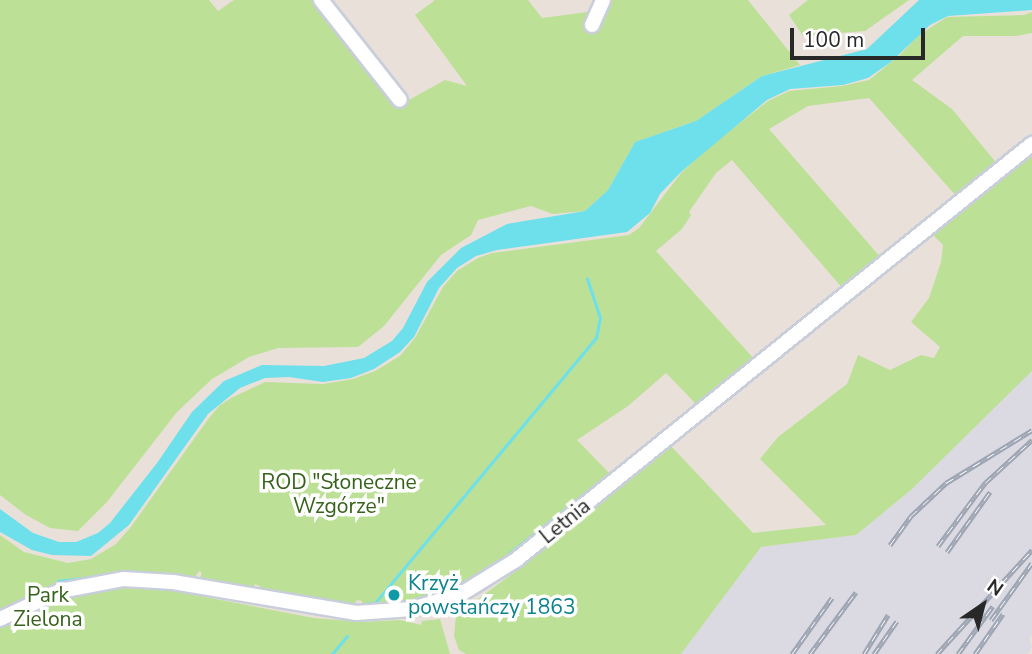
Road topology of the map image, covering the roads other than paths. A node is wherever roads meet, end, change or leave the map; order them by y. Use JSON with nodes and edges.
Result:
{"nodes":[{"id":1,"x":321,"y":0,"type":"edge"},
{"id":2,"x":603,"y":0,"type":"edge"},
{"id":3,"x":592,"y":25,"type":"dead end"},
{"id":4,"x":400,"y":100,"type":"dead end"},
{"id":5,"x":1032,"y":144,"type":"edge"},
{"id":6,"x":0,"y":619,"type":"edge"}],
"edges":[{"from":1,"to":4,"type":"street"},
{"from":2,"to":3,"type":"street"},
{"from":5,"to":6,"type":"street","name":"Letnia"}]}
